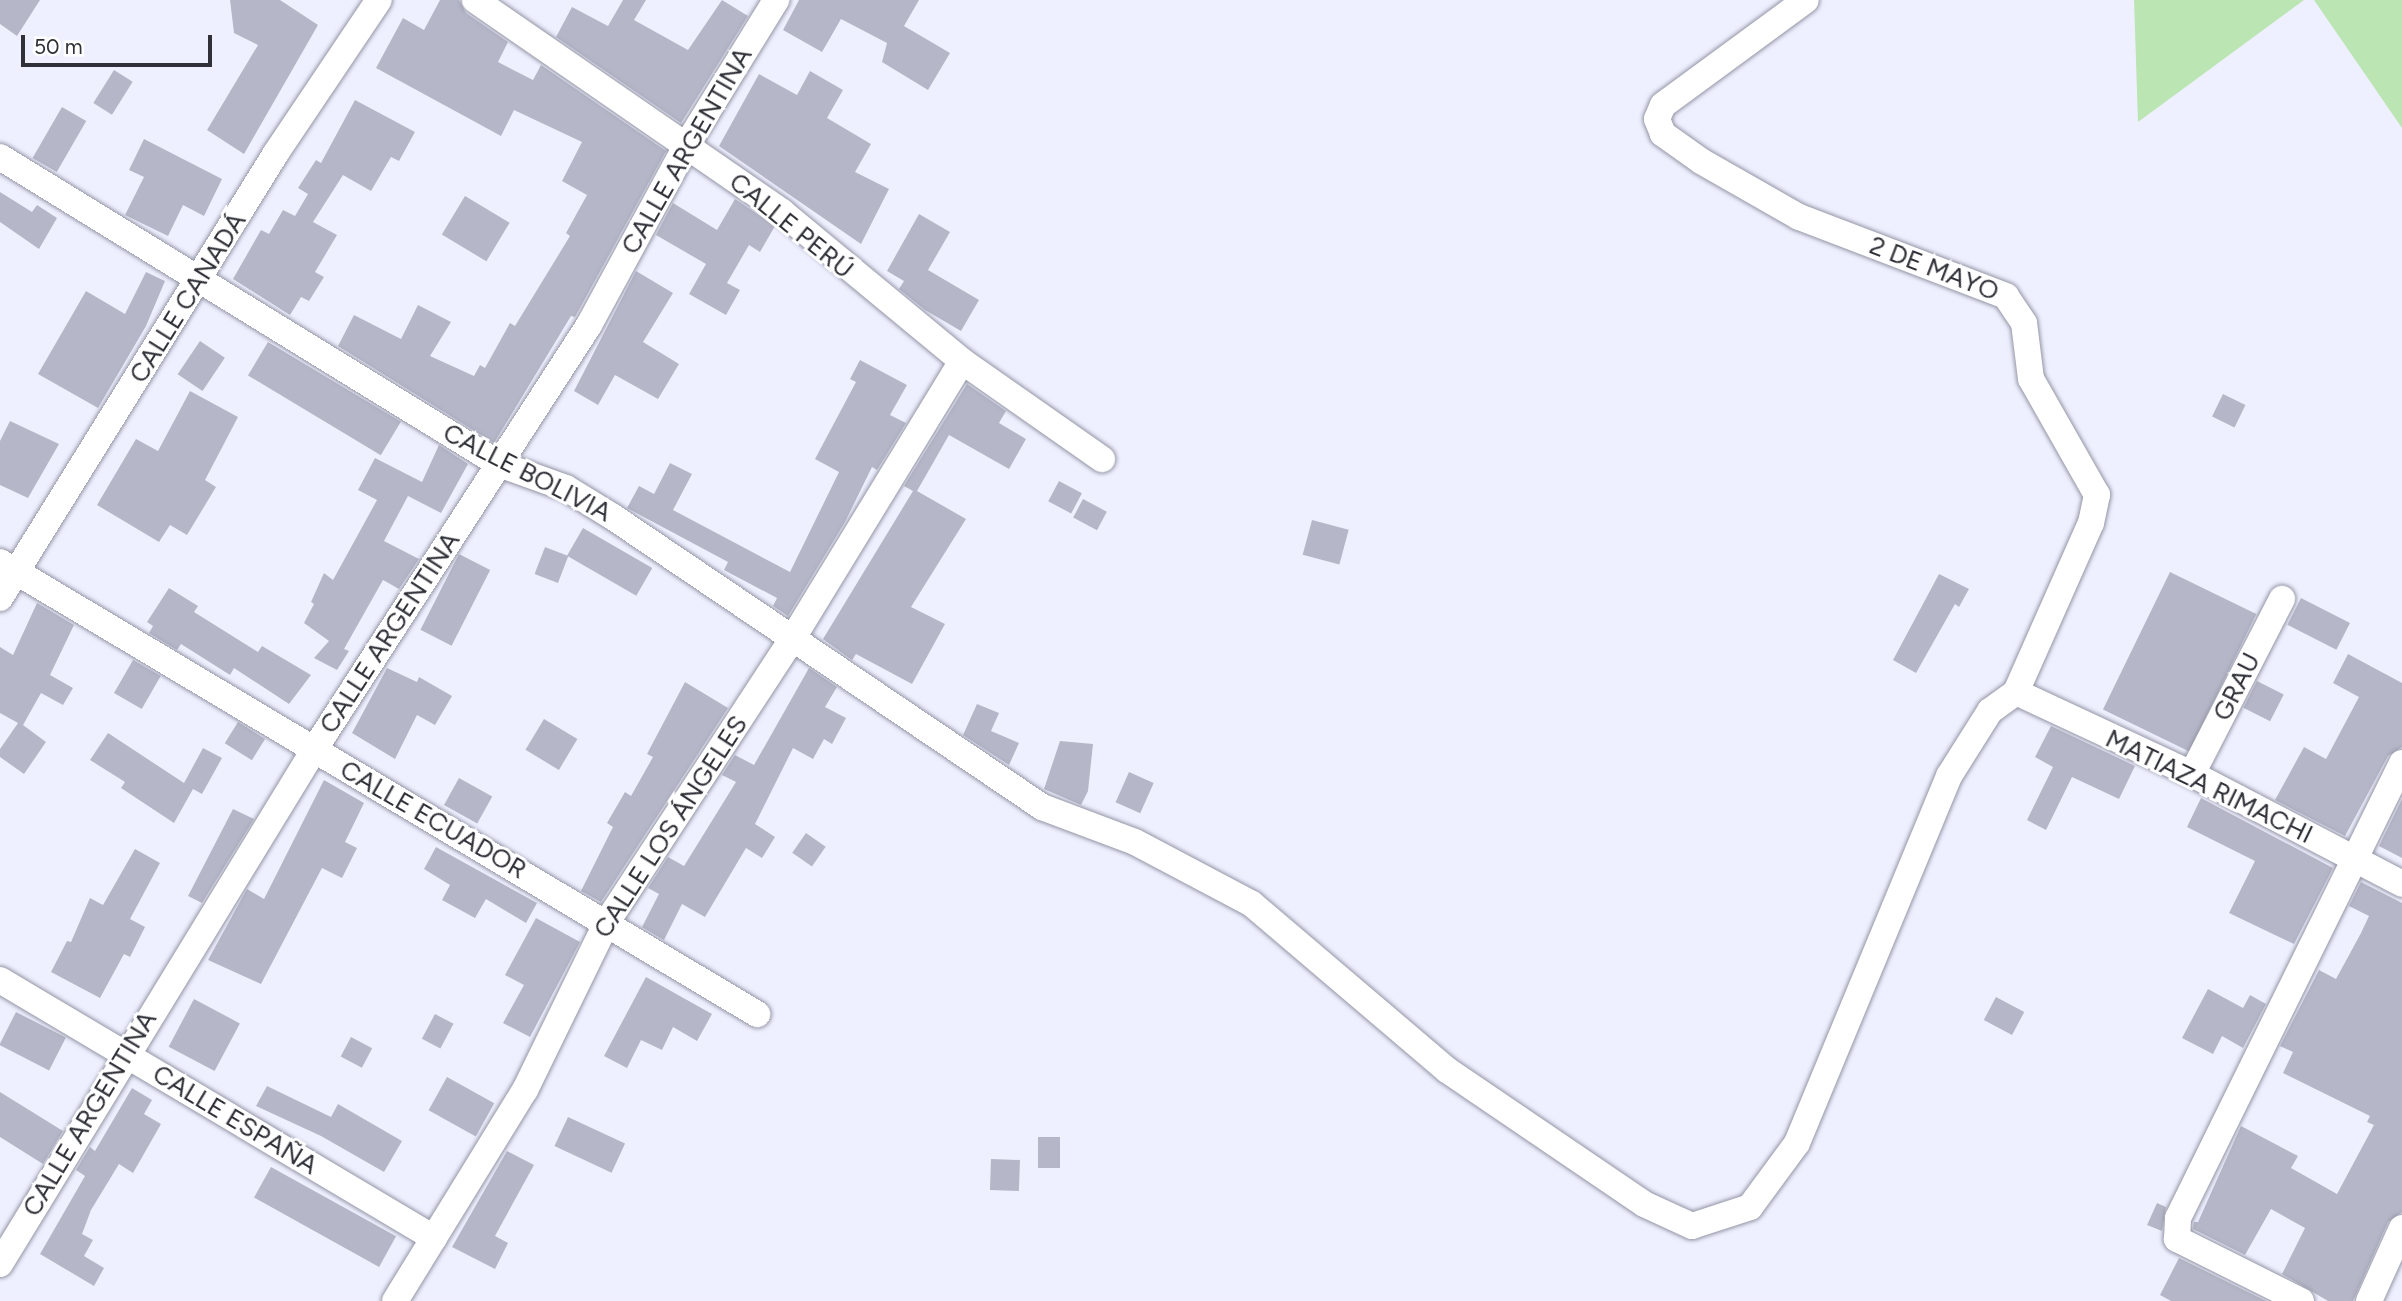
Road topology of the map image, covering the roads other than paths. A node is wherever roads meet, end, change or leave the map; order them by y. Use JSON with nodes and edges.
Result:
{"nodes":[{"id":1,"x":379,"y":0,"type":"edge"},
{"id":2,"x":475,"y":0,"type":"edge"},
{"id":3,"x":776,"y":0,"type":"edge"},
{"id":4,"x":1806,"y":0,"type":"edge"},
{"id":5,"x":686,"y":146,"type":"junction"},
{"id":6,"x":0,"y":157,"type":"edge"},
{"id":7,"x":198,"y":282,"type":"junction"},
{"id":8,"x":962,"y":361,"type":"junction"},
{"id":9,"x":1102,"y":459,"type":"dead end"},
{"id":10,"x":499,"y":464,"type":"junction"},
{"id":11,"x":9,"y":567,"type":"edge"},
{"id":12,"x":0,"y":598,"type":"edge"},
{"id":13,"x":2282,"y":599,"type":"dead end"},
{"id":14,"x":793,"y":638,"type":"junction"},
{"id":15,"x":2016,"y":692,"type":"junction"},
{"id":16,"x":314,"y":750,"type":"junction"},
{"id":17,"x":2402,"y":763,"type":"edge"},
{"id":18,"x":2192,"y":774,"type":"junction"},
{"id":19,"x":2356,"y":861,"type":"junction"},
{"id":20,"x":2402,"y":884,"type":"edge"},
{"id":21,"x":607,"y":922,"type":"junction"},
{"id":22,"x":0,"y":980,"type":"edge"},
{"id":23,"x":757,"y":1014,"type":"dead end"},
{"id":24,"x":125,"y":1055,"type":"junction"},
{"id":25,"x":2402,"y":1228,"type":"edge"},
{"id":26,"x":434,"y":1238,"type":"junction"},
{"id":27,"x":0,"y":1264,"type":"edge"},
{"id":28,"x":395,"y":1301,"type":"edge"},
{"id":29,"x":2301,"y":1301,"type":"edge"},
{"id":30,"x":2369,"y":1301,"type":"edge"}],
"edges":[{"from":1,"to":7,"type":"street","name":"CALLE CANADÁ"},
{"from":2,"to":5,"type":"street","name":"CALLE PERÚ"},
{"from":3,"to":5,"type":"street","name":"CALLE ARGENTINA"},
{"from":4,"to":15,"type":"street","name":"2 DE MAYO"},
{"from":5,"to":8,"type":"street","name":"CALLE PERÚ"},
{"from":5,"to":10,"type":"street","name":"CALLE ARGENTINA"},
{"from":6,"to":7,"type":"street","name":"CALLE BOLIVIA"},
{"from":7,"to":10,"type":"street","name":"CALLE BOLIVIA"},
{"from":7,"to":11,"type":"street","name":"CALLE CANADÁ"},
{"from":8,"to":9,"type":"street","name":"CALLE PERÚ"},
{"from":8,"to":14,"type":"street","name":"CALLE LOS ÁNGELES"},
{"from":10,"to":14,"type":"street","name":"CALLE BOLIVIA"},
{"from":10,"to":16,"type":"street","name":"CALLE ARGENTINA"},
{"from":11,"to":12,"type":"street","name":"CALLE CANADÁ"},
{"from":11,"to":16,"type":"street","name":"CALLE ECUADOR"},
{"from":13,"to":18,"type":"street","name":"GRAU"},
{"from":14,"to":15,"type":"street","name":"CALLE BOLIVIA"},
{"from":14,"to":21,"type":"street","name":"CALLE LOS ÁNGELES"},
{"from":15,"to":18,"type":"street","name":"MATIAZA RIMACHI"},
{"from":16,"to":21,"type":"street","name":"CALLE ECUADOR"},
{"from":16,"to":24,"type":"street","name":"CALLE ARGENTINA"},
{"from":17,"to":19,"type":"street"},
{"from":18,"to":19,"type":"street","name":"MATIAZA RIMACHI"},
{"from":19,"to":20,"type":"street","name":"MATIAZA RIMACHI"},
{"from":19,"to":29,"type":"street"},
{"from":21,"to":23,"type":"street","name":"CALLE ECUADOR"},
{"from":21,"to":26,"type":"street","name":"CALLE LOS ÁNGELES"},
{"from":22,"to":24,"type":"street","name":"CALLE ESPAÑA"},
{"from":24,"to":26,"type":"street","name":"CALLE ESPAÑA"},
{"from":24,"to":27,"type":"street","name":"CALLE ARGENTINA"},
{"from":25,"to":30,"type":"street"},
{"from":26,"to":28,"type":"street","name":"CALLE LOS ÁNGELES"}]}
